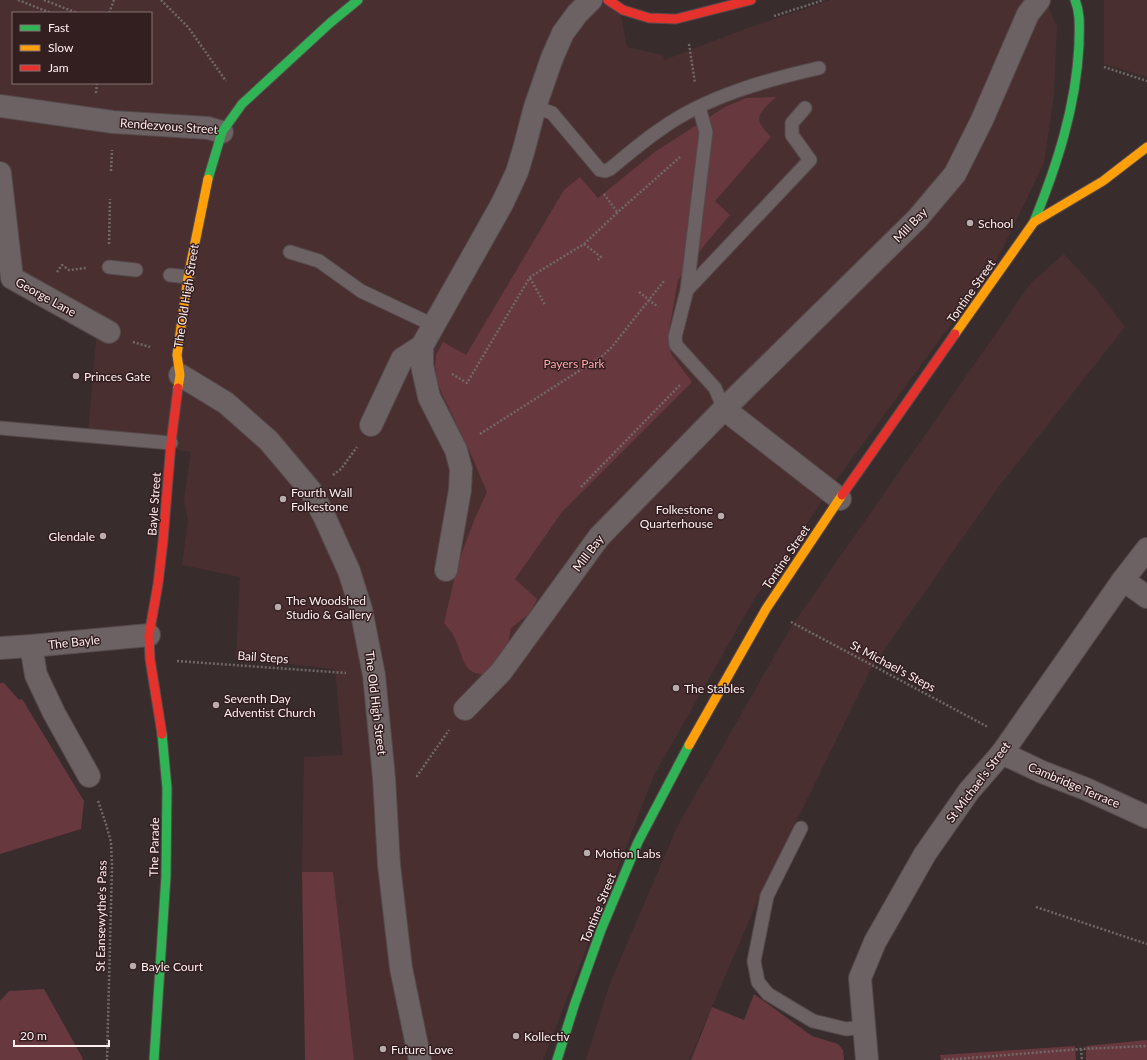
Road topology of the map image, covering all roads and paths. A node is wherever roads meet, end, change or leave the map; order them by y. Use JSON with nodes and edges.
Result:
{"nodes":[{"id":1,"x":18,"y":0,"type":"edge"},
{"id":2,"x":44,"y":0,"type":"edge"},
{"id":3,"x":114,"y":0,"type":"edge"},
{"id":4,"x":161,"y":0,"type":"edge"},
{"id":5,"x":358,"y":0,"type":"edge"},
{"id":6,"x":591,"y":0,"type":"edge"},
{"id":7,"x":608,"y":0,"type":"edge"},
{"id":8,"x":751,"y":0,"type":"edge"},
{"id":9,"x":1039,"y":0,"type":"edge"},
{"id":10,"x":1077,"y":1,"type":"edge"},
{"id":11,"x":48,"y":12,"type":"edge"},
{"id":12,"x":74,"y":12,"type":"edge"},
{"id":13,"x":109,"y":12,"type":"edge"},
{"id":14,"x":688,"y":41,"type":"dead end"},
{"id":15,"x":1079,"y":59,"type":"junction"},
{"id":16,"x":819,"y":68,"type":"dead end"},
{"id":17,"x":694,"y":75,"type":"dead end"},
{"id":18,"x":1147,"y":81,"type":"edge"},
{"id":19,"x":242,"y":104,"type":"junction"},
{"id":20,"x":0,"y":106,"type":"edge"},
{"id":21,"x":535,"y":107,"type":"junction"},
{"id":22,"x":699,"y":107,"type":"junction"},
{"id":23,"x":805,"y":108,"type":"dead end"},
{"id":24,"x":222,"y":132,"type":"junction"},
{"id":25,"x":706,"y":132,"type":"junction"},
{"id":26,"x":1147,"y":147,"type":"edge"},
{"id":27,"x":0,"y":174,"type":"edge"},
{"id":28,"x":110,"y":199,"type":"dead end"},
{"id":29,"x":1034,"y":222,"type":"junction"},
{"id":30,"x":584,"y":244,"type":"junction"},
{"id":31,"x":692,"y":245,"type":"junction"},
{"id":32,"x":290,"y":252,"type":"dead end"},
{"id":33,"x":598,"y":260,"type":"dead end"},
{"id":34,"x":109,"y":267,"type":"joint"},
{"id":35,"x":136,"y":270,"type":"dead end"},
{"id":36,"x":170,"y":275,"type":"dead end"},
{"id":37,"x":188,"y":277,"type":"junction"},
{"id":38,"x":530,"y":277,"type":"junction"},
{"id":39,"x":687,"y":290,"type":"junction"},
{"id":40,"x":639,"y":292,"type":"dead end"},
{"id":41,"x":649,"y":300,"type":"junction"},
{"id":42,"x":545,"y":305,"type":"dead end"},
{"id":43,"x":433,"y":325,"type":"junction"},
{"id":44,"x":109,"y":332,"type":"joint"},
{"id":45,"x":422,"y":346,"type":"junction"},
{"id":46,"x":178,"y":365,"type":"junction"},
{"id":47,"x":697,"y":368,"type":"junction"},
{"id":48,"x":467,"y":383,"type":"dead end"},
{"id":49,"x":724,"y":408,"type":"junction"},
{"id":50,"x":501,"y":420,"type":"dead end"},
{"id":51,"x":371,"y":425,"type":"joint"},
{"id":52,"x":0,"y":428,"type":"edge"},
{"id":53,"x":171,"y":443,"type":"junction"},
{"id":54,"x":581,"y":488,"type":"dead end"},
{"id":55,"x":311,"y":491,"type":"junction"},
{"id":56,"x":840,"y":499,"type":"junction"},
{"id":57,"x":1147,"y":550,"type":"edge"},
{"id":58,"x":446,"y":570,"type":"dead end"},
{"id":59,"x":1123,"y":580,"type":"junction"},
{"id":60,"x":1147,"y":597,"type":"edge"},
{"id":61,"x":766,"y":609,"type":"junction"},
{"id":62,"x":149,"y":634,"type":"junction"},
{"id":63,"x":31,"y":646,"type":"junction"},
{"id":64,"x":0,"y":648,"type":"edge"},
{"id":65,"x":150,"y":659,"type":"junction"},
{"id":66,"x":374,"y":675,"type":"junction"},
{"id":67,"x":465,"y":708,"type":"joint"},
{"id":68,"x":1006,"y":746,"type":"junction"},
{"id":69,"x":89,"y":776,"type":"joint"},
{"id":70,"x":416,"y":776,"type":"dead end"},
{"id":71,"x":1147,"y":817,"type":"edge"},
{"id":72,"x":801,"y":828,"type":"dead end"},
{"id":73,"x":1036,"y":908,"type":"dead end"},
{"id":74,"x":1147,"y":944,"type":"edge"},
{"id":75,"x":864,"y":1027,"type":"junction"},
{"id":76,"x":1147,"y":1046,"type":"edge"},
{"id":77,"x":1081,"y":1049,"type":"junction"},
{"id":78,"x":107,"y":1060,"type":"edge"},
{"id":79,"x":154,"y":1060,"type":"edge"},
{"id":80,"x":420,"y":1060,"type":"edge"},
{"id":81,"x":557,"y":1060,"type":"edge"},
{"id":82,"x":867,"y":1060,"type":"edge"},
{"id":83,"x":944,"y":1060,"type":"edge"},
{"id":84,"x":1082,"y":1060,"type":"edge"}],
"edges":[{"from":1,"to":11,"type":"path"},
{"from":2,"to":12,"type":"path"},
{"from":3,"to":13,"type":"path"},
{"from":4,"to":19,"type":"path"},
{"from":5,"to":19,"type":"main road","name":"Rendezvous Street"},
{"from":6,"to":21,"type":"street"},
{"from":7,"to":8,"type":"main road"},
{"from":9,"to":49,"type":"street","name":"Mill Bay"},
{"from":10,"to":15,"type":"main road"},
{"from":14,"to":17,"type":"path"},
{"from":15,"to":18,"type":"path"},
{"from":15,"to":29,"type":"main road"},
{"from":16,"to":22,"type":"lane"},
{"from":19,"to":24,"type":"main road","name":"Rendezvous Street"},
{"from":20,"to":24,"type":"street","name":"Rendezvous Street"},
{"from":21,"to":22,"type":"lane"},
{"from":21,"to":43,"type":"street"},
{"from":22,"to":25,"type":"lane"},
{"from":23,"to":39,"type":"lane"},
{"from":24,"to":37,"type":"main road","name":"The Old High Street"},
{"from":25,"to":30,"type":"path"},
{"from":25,"to":31,"type":"lane"},
{"from":26,"to":29,"type":"main road","name":"Tontine Street"},
{"from":27,"to":44,"type":"street","name":"George Lane"},
{"from":28,"to":34,"type":"path"},
{"from":29,"to":56,"type":"main road","name":"Tontine Street"},
{"from":30,"to":33,"type":"path"},
{"from":30,"to":38,"type":"path"},
{"from":31,"to":39,"type":"lane"},
{"from":31,"to":41,"type":"path"},
{"from":32,"to":43,"type":"lane"},
{"from":34,"to":35,"type":"lane"},
{"from":36,"to":37,"type":"lane"},
{"from":37,"to":46,"type":"main road","name":"The Old High Street"},
{"from":38,"to":42,"type":"path"},
{"from":38,"to":48,"type":"path"},
{"from":39,"to":47,"type":"lane"},
{"from":40,"to":41,"type":"path"},
{"from":41,"to":50,"type":"path"},
{"from":43,"to":45,"type":"street"},
{"from":44,"to":46,"type":"path"},
{"from":45,"to":51,"type":"street"},
{"from":45,"to":58,"type":"street"},
{"from":46,"to":53,"type":"main road","name":"Bayle Street"},
{"from":46,"to":55,"type":"street","name":"The Old High Street"},
{"from":47,"to":49,"type":"lane"},
{"from":47,"to":54,"type":"path"},
{"from":49,"to":56,"type":"street"},
{"from":49,"to":67,"type":"street","name":"Mill Bay"},
{"from":51,"to":55,"type":"path"},
{"from":52,"to":53,"type":"lane"},
{"from":53,"to":62,"type":"main road","name":"Bayle Street"},
{"from":55,"to":66,"type":"street","name":"The Old High Street"},
{"from":56,"to":61,"type":"main road","name":"Tontine Street"},
{"from":57,"to":59,"type":"street","name":"St Michael's Street"},
{"from":59,"to":60,"type":"street"},
{"from":59,"to":68,"type":"street","name":"St Michael's Street"},
{"from":61,"to":68,"type":"path","name":"St Michael's Steps"},
{"from":61,"to":81,"type":"main road","name":"Tontine Street"},
{"from":62,"to":63,"type":"street","name":"The Bayle"},
{"from":62,"to":65,"type":"main road","name":"The Parade"},
{"from":63,"to":64,"type":"street","name":"The Bayle"},
{"from":63,"to":69,"type":"street"},
{"from":65,"to":66,"type":"path","name":"Bail Steps"},
{"from":65,"to":79,"type":"main road","name":"The Parade"},
{"from":66,"to":80,"type":"street","name":"The Old High Street"},
{"from":67,"to":70,"type":"path"},
{"from":68,"to":71,"type":"street","name":"Cambridge Terrace"},
{"from":68,"to":75,"type":"street","name":"St Michael's Street"},
{"from":69,"to":78,"type":"path","name":"St Eansewythe's Pass"},
{"from":72,"to":75,"type":"lane"},
{"from":73,"to":74,"type":"path"},
{"from":75,"to":82,"type":"street","name":"St Michael's Street"},
{"from":76,"to":77,"type":"path"},
{"from":77,"to":83,"type":"path"},
{"from":77,"to":84,"type":"path"}]}
